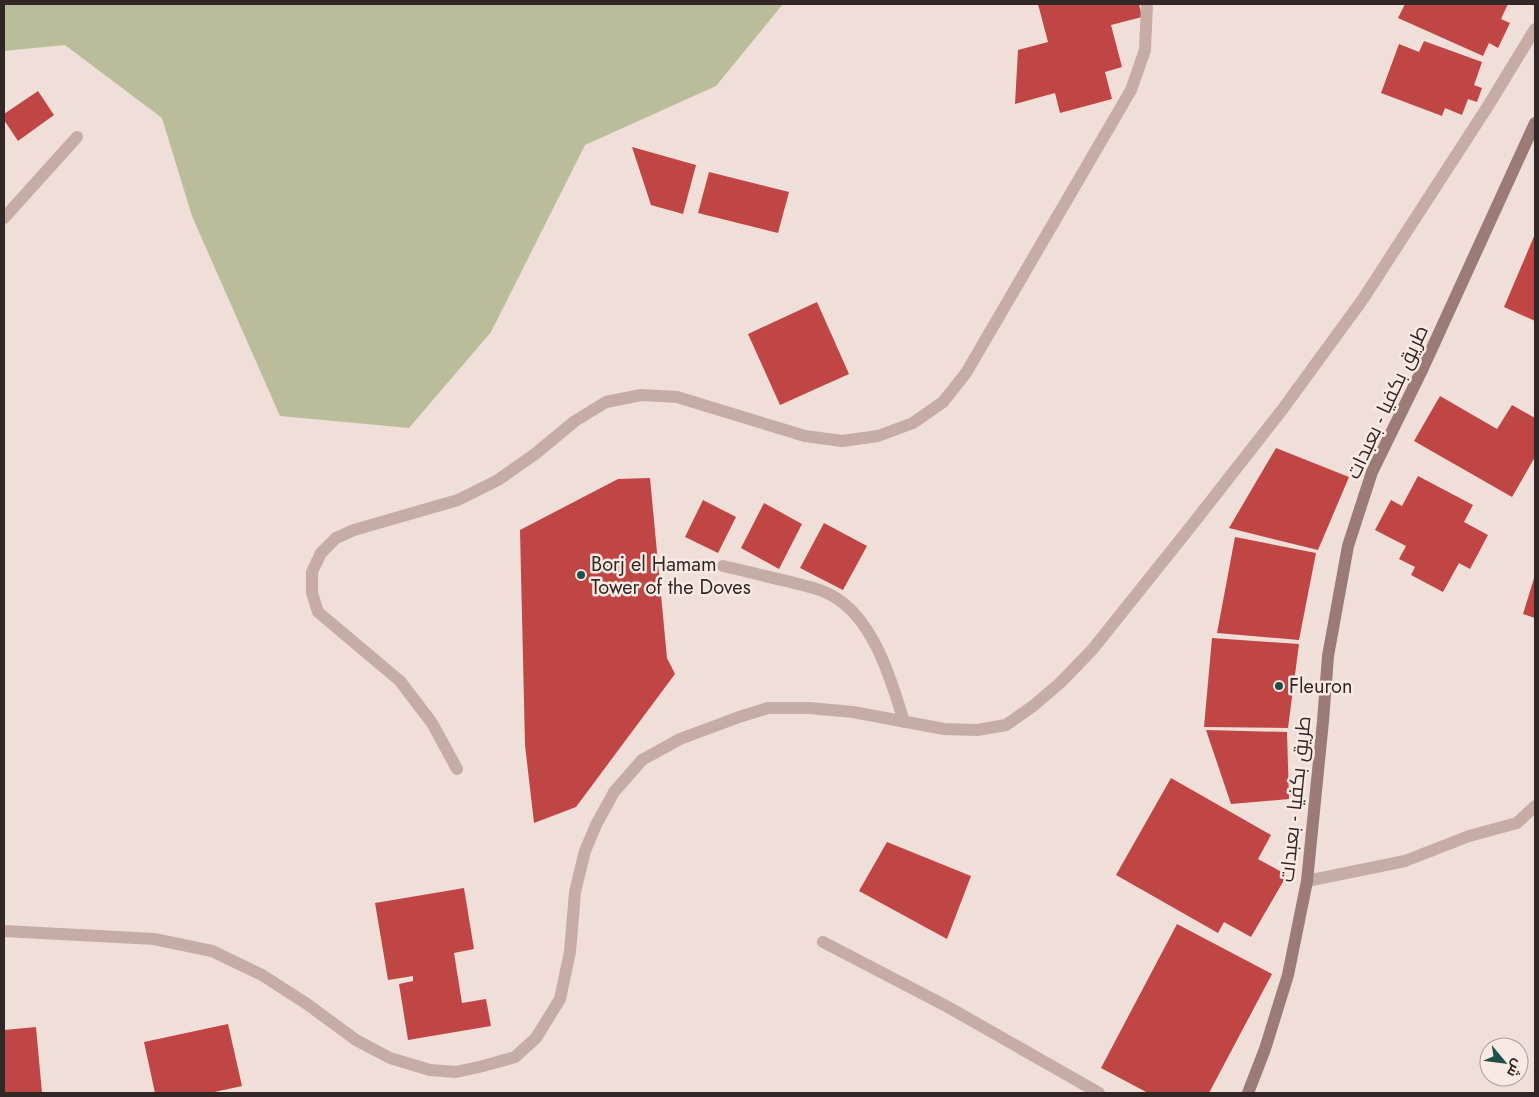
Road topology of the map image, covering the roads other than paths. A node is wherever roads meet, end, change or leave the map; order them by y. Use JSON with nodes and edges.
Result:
{"nodes":[{"id":1,"x":1147,"y":4,"type":"edge"},
{"id":2,"x":1535,"y":29,"type":"edge"},
{"id":3,"x":1535,"y":123,"type":"edge"},
{"id":4,"x":77,"y":137,"type":"dead end"},
{"id":5,"x":4,"y":218,"type":"edge"},
{"id":6,"x":723,"y":566,"type":"dead end"},
{"id":7,"x":904,"y":722,"type":"junction"},
{"id":8,"x":457,"y":769,"type":"dead end"},
{"id":9,"x":1535,"y":806,"type":"edge"},
{"id":10,"x":1307,"y":881,"type":"junction"},
{"id":11,"x":4,"y":931,"type":"edge"},
{"id":12,"x":823,"y":942,"type":"dead end"},
{"id":13,"x":1099,"y":1093,"type":"edge"},
{"id":14,"x":1248,"y":1093,"type":"edge"}],
"edges":[{"from":1,"to":8,"type":"street"},
{"from":2,"to":7,"type":"street"},
{"from":3,"to":10,"type":"main road","name":"طريق بكفيا - بعبدات"},
{"from":4,"to":5,"type":"street"},
{"from":6,"to":7,"type":"street"},
{"from":7,"to":11,"type":"street"},
{"from":9,"to":10,"type":"street"},
{"from":10,"to":14,"type":"main road","name":"طريق بكفيا - بعبدات"},
{"from":12,"to":13,"type":"street"}]}
